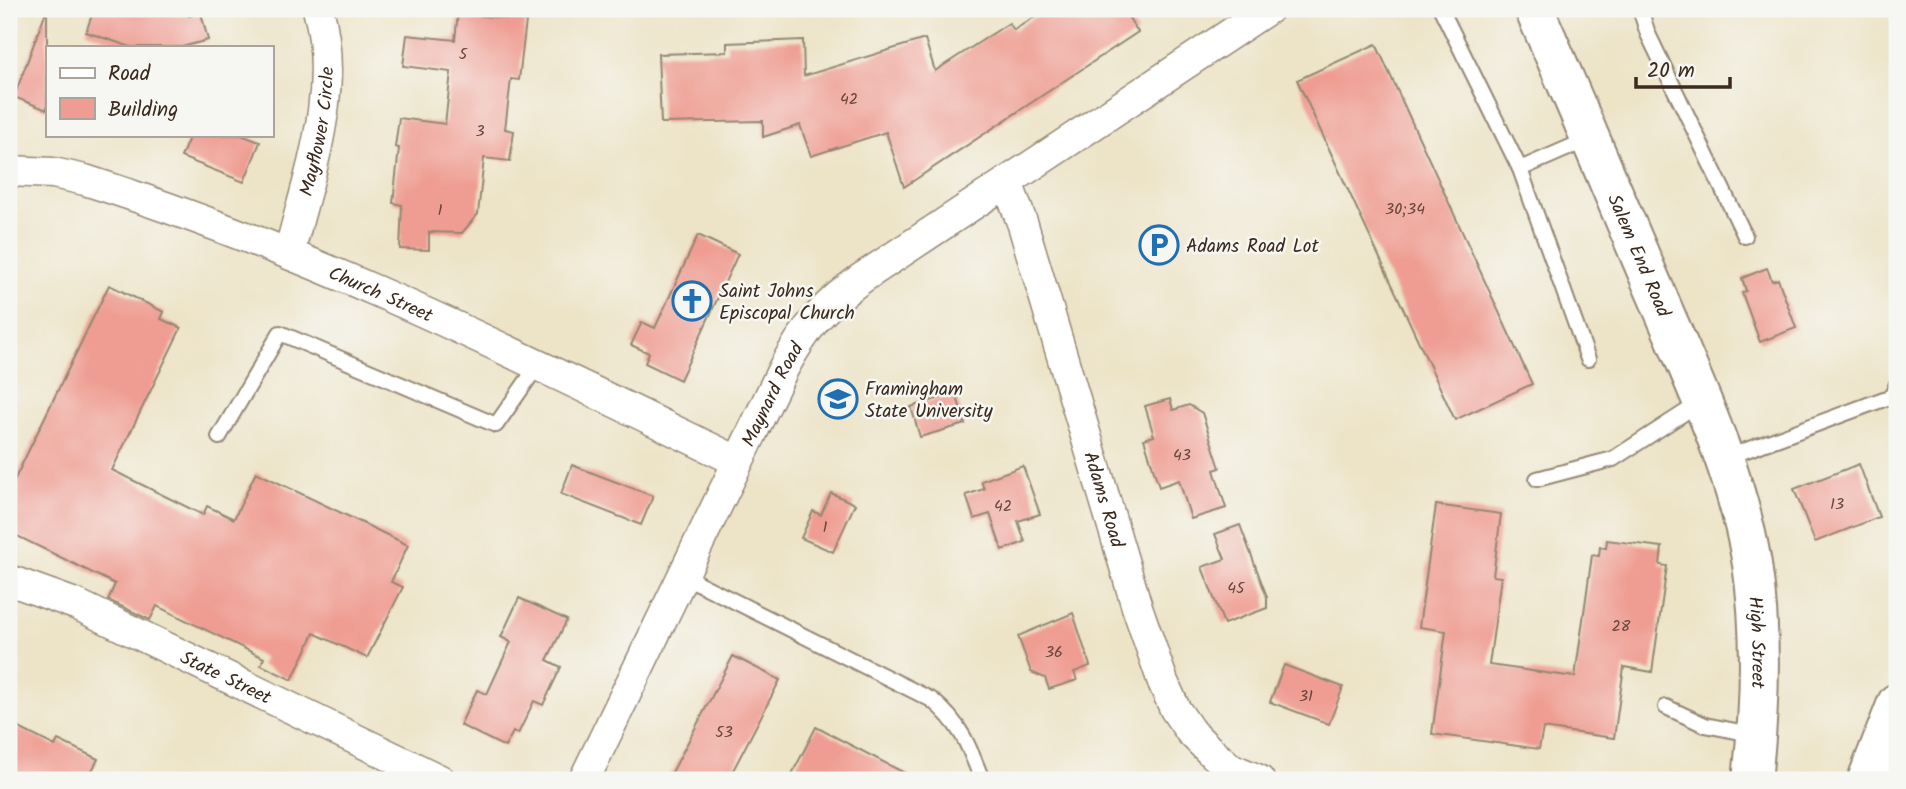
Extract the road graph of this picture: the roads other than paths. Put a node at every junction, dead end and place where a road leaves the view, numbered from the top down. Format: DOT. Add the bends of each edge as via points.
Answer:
graph roads {
  1 [pos="318,9"];
  2 [pos="1441,9"];
  3 [pos="1534,9"];
  4 [pos="1640,9"];
  5 [pos="1252,13"];
  6 [pos="1590,139"];
  7 [pos="1520,169"];
  8 [pos="9,171"];
  9 [pos="1007,182"];
  10 [pos="1745,236"];
  11 [pos="289,254"];
  12 [pos="1588,359"];
  13 [pos="538,365"];
  14 [pos="1897,384"];
  15 [pos="1702,401"];
  16 [pos="219,437"];
  17 [pos="1723,458"];
  18 [pos="737,461"];
  19 [pos="1537,479"];
  20 [pos="1737,505"];
  21 [pos="682,575"];
  22 [pos="9,580"];
  23 [pos="1897,703"];
  24 [pos="1666,707"];
  25 [pos="1757,735"];
  26 [pos="395,770"];
  27 [pos="440,780"];
  28 [pos="584,780"];
  29 [pos="982,780"];
  30 [pos="1259,780"];
  31 [pos="1752,780"];
  32 [pos="1867,780"];
  1 -- 11 [label="street, Mayflower Circle" via="327,56 322,122"];
  2 -- 7 [label="lane"];
  3 -- 6 [label="main road, Salem End Road"];
  4 -- 10 [label="lane"];
  5 -- 9 [label="street, Maynard Road"];
  6 -- 7 [label="lane"];
  6 -- 15 [label="main road, Salem End Road"];
  7 -- 12 [label="lane"];
  8 -- 11 [label="street, Church Street" via="85,180"];
  9 -- 18 [label="street, Maynard Road" via="862,278 813,319"];
  9 -- 30 [label="street, Adams Road" via="1163,682 1175,709 1209,751 1230,768"];
  11 -- 13 [label="street, Church Street"];
  13 -- 16 [label="lane" via="496,425 280,333"];
  13 -- 18 [label="street, Church Street"];
  14 -- 17 [label="lane" via="1892,396"];
  15 -- 17 [label="main road, Salem End Road"];
  15 -- 19 [label="lane" via="1613,459"];
  17 -- 20 [label="main road, Salem End Road"];
  18 -- 21 [label="street, Maynard Road"];
  20 -- 25 [label="main road, High Street" via="1752,563 1758,620"];
  21 -- 28 [label="street, Maynard Road"];
  21 -- 29 [label="lane" via="932,700 962,731"];
  22 -- 26 [label="street, State Street" via="78,605"];
  23 -- 32 [label="main road"];
  24 -- 25 [label="lane" via="1705,725"];
  25 -- 31 [label="main road, High Street"];
  26 -- 27 [label="street, State Street"];
}
